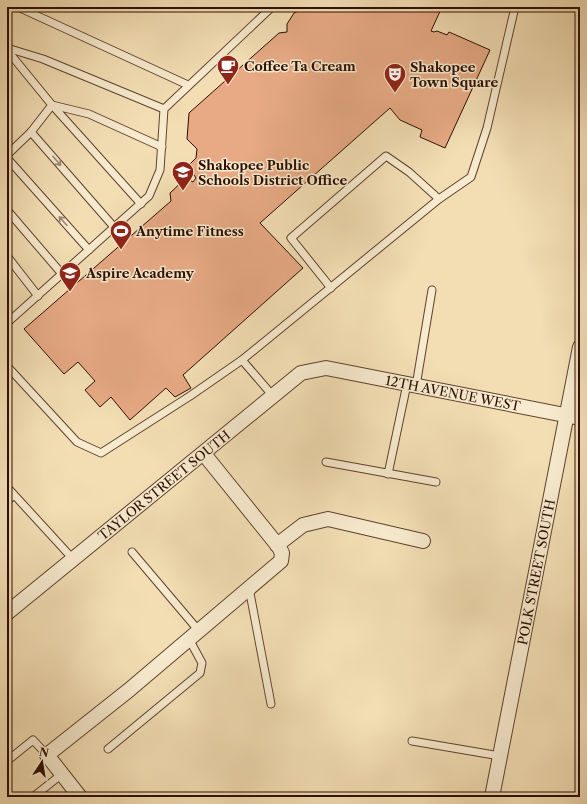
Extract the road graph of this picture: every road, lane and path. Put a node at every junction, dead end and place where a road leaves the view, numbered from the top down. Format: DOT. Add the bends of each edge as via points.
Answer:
graph roads {
  1 [pos="18,7"];
  2 [pos="272,7"];
  3 [pos="515,7"];
  4 [pos="7,49"];
  5 [pos="188,85"];
  6 [pos="52,105"];
  7 [pos="164,109"];
  8 [pos="31,132"];
  9 [pos="162,147"];
  10 [pos="7,156"];
  11 [pos="439,199"];
  12 [pos="141,204"];
  13 [pos="7,210"];
  14 [pos="114,227"];
  15 [pos="89,250"];
  16 [pos="7,256"];
  17 [pos="62,274"];
  18 [pos="331,288"];
  19 [pos="432,290"];
  20 [pos="38,296"];
  21 [pos="8,321"];
  22 [pos="580,347"];
  23 [pos="242,360"];
  24 [pos="7,366"];
  25 [pos="326,368"];
  26 [pos="412,385"];
  27 [pos="273,396"];
  28 [pos="566,415"];
  29 [pos="580,418"];
  30 [pos="204,454"];
  31 [pos="326,462"];
  32 [pos="388,474"];
  33 [pos="436,482"];
  34 [pos="7,487"];
  35 [pos="14,495"];
  36 [pos="7,501"];
  37 [pos="423,541"];
  38 [pos="277,545"];
  39 [pos="132,552"];
  40 [pos="73,559"];
  41 [pos="249,588"];
  42 [pos="7,613"];
  43 [pos="194,635"];
  44 [pos="271,704"];
  45 [pos="412,741"];
  46 [pos="108,749"];
  47 [pos="47,755"];
  48 [pos="500,756"];
  49 [pos="7,761"];
  50 [pos="62,774"];
  51 [pos="33,797"];
  52 [pos="80,797"];
  53 [pos="492,797"];
  1 -- 5 [label="lane"];
  2 -- 5 [label="lane"];
  3 -- 11 [label="lane" via="487,128 471,177"];
  4 -- 6 [label="lane"];
  4 -- 7 [label="lane" via="43,59"];
  5 -- 7 [label="lane"];
  6 -- 8 [label="lane"];
  6 -- 9 [label="lane" via="89,114"];
  6 -- 12 [label="lane"];
  7 -- 9 [label="lane"];
  8 -- 10 [label="lane"];
  8 -- 14 [label="lane, one-way"];
  9 -- 12 [label="lane" via="160,170 149,196"];
  15 -- 10 [label="lane, one-way"];
  11 -- 18 [label="lane"];
  11 -- 18 [label="lane" via="409,172 386,156 291,238"];
  12 -- 14 [label="lane"];
  13 -- 17 [label="lane"];
  14 -- 15 [label="lane"];
  15 -- 17 [label="lane"];
  16 -- 20 [label="lane"];
  17 -- 20 [label="lane"];
  18 -- 23 [label="lane"];
  19 -- 26 [label="lane"];
  20 -- 21 [label="lane"];
  22 -- 28 [label="street, POLK STREET SOUTH"];
  23 -- 24 [label="lane" via="101,453 77,442"];
  23 -- 27 [label="lane"];
  25 -- 26 [label="street, 12TH AVENUE WEST"];
  25 -- 27 [label="street, TAYLOR STREET SOUTH" via="301,373"];
  26 -- 28 [label="street, 12TH AVENUE WEST"];
  26 -- 32 [label="lane"];
  27 -- 30 [label="street, TAYLOR STREET SOUTH"];
  28 -- 29 [label="street, 12TH AVENUE WEST"];
  28 -- 48 [label="street, POLK STREET SOUTH"];
  30 -- 38 [label="street"];
  30 -- 40 [label="street, TAYLOR STREET SOUTH"];
  31 -- 32 [label="lane"];
  32 -- 33 [label="lane"];
  34 -- 35 [label="lane"];
  35 -- 36 [label="lane"];
  35 -- 40 [label="lane"];
  37 -- 38 [label="street" via="328,519 303,525"];
  38 -- 41 [label="street" via="282,553 282,560"];
  39 -- 43 [label="lane"];
  40 -- 42 [label="street, TAYLOR STREET SOUTH"];
  41 -- 43 [label="street"];
  41 -- 44 [label="lane"];
  43 -- 46 [label="lane" via="202,663 200,673"];
  43 -- 47 [label="street"];
  45 -- 48 [label="lane"];
  47 -- 49 [label="lane" via="33,740"];
  47 -- 50 [label="street"];
  48 -- 53 [label="street, POLK STREET SOUTH"];
  50 -- 51 [label="lane"];
  50 -- 52 [label="street"];
}
